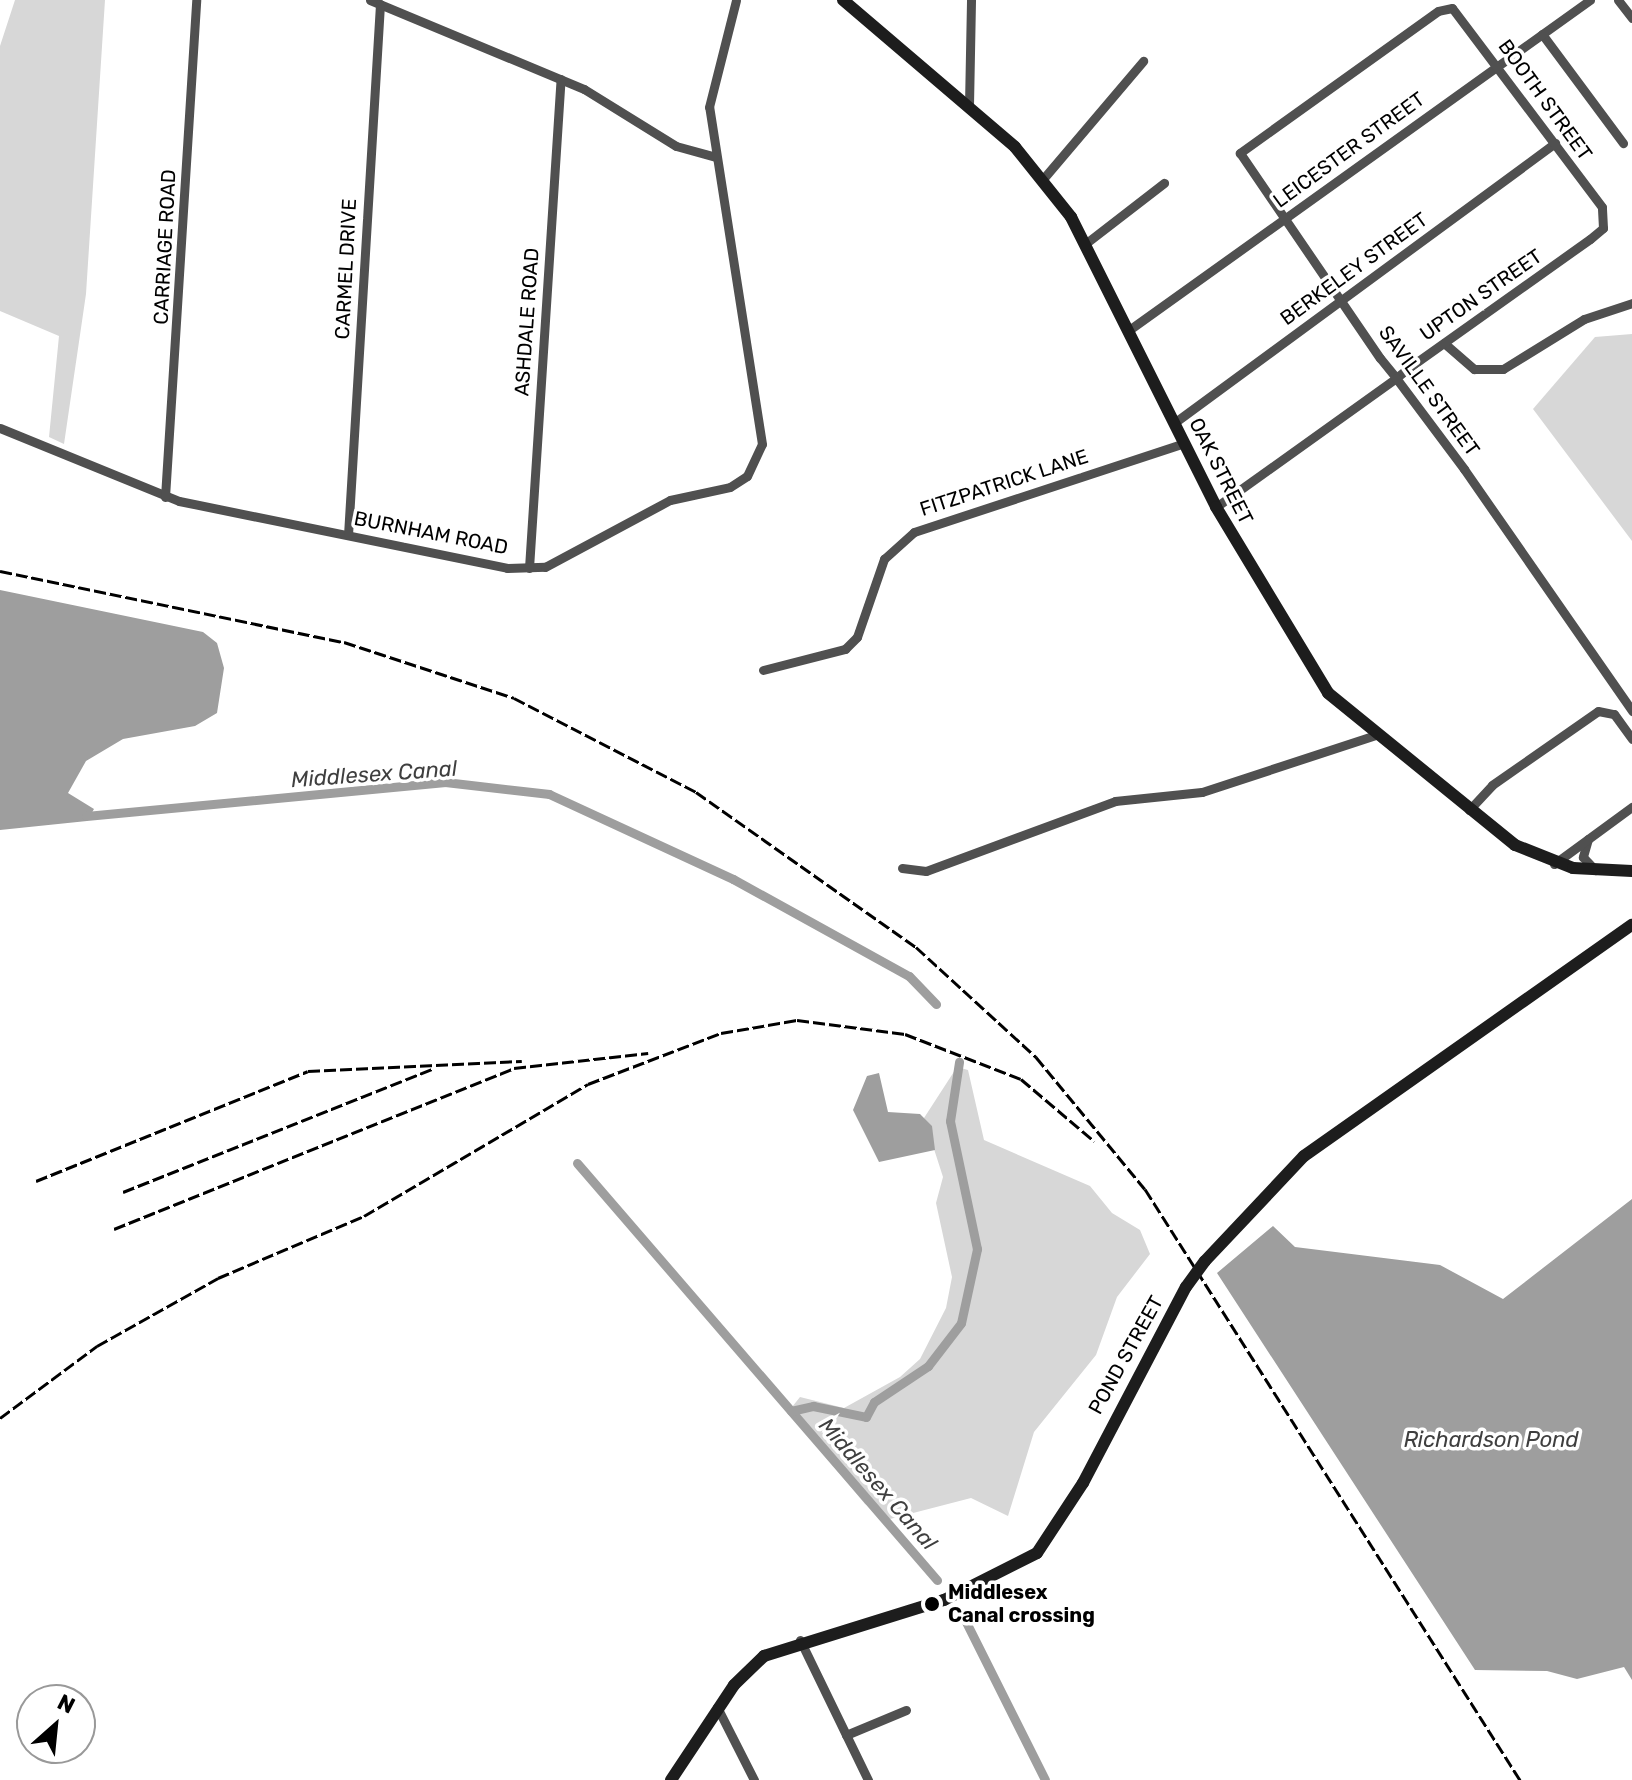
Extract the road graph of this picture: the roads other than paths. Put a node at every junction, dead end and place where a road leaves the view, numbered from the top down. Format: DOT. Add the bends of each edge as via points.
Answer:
graph roads {
  1 [pos="198,0"];
  2 [pos="736,0"];
  3 [pos="843,0"];
  4 [pos="971,0"];
  5 [pos="1590,0"];
  6 [pos="1618,0"];
  7 [pos="375,2"];
  8 [pos="1632,18"];
  9 [pos="1542,34"];
  10 [pos="1143,61"];
  11 [pos="1498,65"];
  12 [pos="561,79"];
  13 [pos="969,105"];
  14 [pos="1300,110"];
  15 [pos="1555,143"];
  16 [pos="1623,143"];
  17 [pos="716,157"];
  18 [pos="1043,179"];
  19 [pos="1164,183"];
  20 [pos="1285,218"];
  21 [pos="1607,220"];
  22 [pos="1085,244"];
  23 [pos="1341,300"];
  24 [pos="1632,303"];
  25 [pos="1129,330"];
  26 [pos="1444,343"];
  27 [pos="1396,378"];
  28 [pos="1174,423"];
  29 [pos="0,428"];
  30 [pos="1184,443"];
  31 [pos="165,497"];
  32 [pos="1216,507"];
  33 [pos="348,535"];
  34 [pos="529,568"];
  35 [pos="763,670"];
  36 [pos="1628,696"];
  37 [pos="1632,711"];
  38 [pos="1375,735"];
  39 [pos="1632,739"];
  40 [pos="1632,807"];
  41 [pos="1469,810"];
  42 [pos="1590,838"];
  43 [pos="1554,864"];
  44 [pos="902,868"];
  45 [pos="1632,871"];
  46 [pos="1598,872"];
  47 [pos="1632,925"];
  48 [pos="800,1640"];
  49 [pos="717,1707"];
  50 [pos="906,1710"];
  51 [pos="846,1735"];
  52 [pos="671,1780"];
  53 [pos="754,1780"];
  54 [pos="868,1780"];
  1 -- 31 [label="street, CARRIAGE ROAD"];
  2 -- 17 [label="street, BURNHAM ROAD" via="710,86"];
  3 -- 13 [label="street, OAK STREET"];
  4 -- 13 [label="street"];
  5 -- 9 [label="street, LEICESTER STREET"];
  6 -- 8 [label="street"];
  7 -- 12 [label="street"];
  7 -- 33 [label="street, CARMEL DRIVE"];
  9 -- 11 [label="street, LEICESTER STREET"];
  9 -- 16 [label="street"];
  10 -- 18 [label="street"];
  11 -- 14 [label="street, BOOTH STREET" via="1448,7"];
  11 -- 15 [label="street, BOOTH STREET"];
  11 -- 20 [label="street, LEICESTER STREET"];
  12 -- 17 [label="street" via="676,146"];
  12 -- 34 [label="street, ASHDALE ROAD"];
  13 -- 18 [label="street, OAK STREET"];
  14 -- 20 [label="street, SAVILLE STREET" via="1240,153"];
  15 -- 21 [label="street, BOOTH STREET"];
  15 -- 23 [label="street, BERKELEY STREET"];
  17 -- 34 [label="street, BURNHAM ROAD" via="758,411 757,462 730,487 670,500 565,560"];
  18 -- 22 [label="street, OAK STREET"];
  19 -- 22 [label="street"];
  20 -- 23 [label="street, SAVILLE STREET"];
  20 -- 25 [label="street, LEICESTER STREET"];
  21 -- 26 [label="street, UPTON STREET" via="1590,239"];
  22 -- 25 [label="street, OAK STREET"];
  23 -- 27 [label="street, SAVILLE STREET"];
  23 -- 28 [label="street, BERKELEY STREET"];
  24 -- 26 [label="street" via="1584,319 1503,369 1474,369"];
  25 -- 28 [label="street, OAK STREET"];
  26 -- 27 [label="street, UPTON STREET"];
  27 -- 32 [label="street, UPTON STREET"];
  27 -- 36 [label="street, SAVILLE STREET"];
  28 -- 30 [label="street, OAK STREET"];
  29 -- 31 [label="street, BURNHAM ROAD"];
  30 -- 32 [label="street, OAK STREET"];
  30 -- 35 [label="street, FITZPATRICK LANE" via="902,538 884,559 857,637 845,649"];
  31 -- 33 [label="street, BURNHAM ROAD"];
  32 -- 38 [label="street, OAK STREET" via="1308,671"];
  33 -- 34 [label="street, BURNHAM ROAD"];
  36 -- 37 [label="street, SAVILLE STREET"];
  38 -- 41 [label="street, OAK STREET"];
  38 -- 44 [label="street" via="1202,792 1115,801 926,871"];
  39 -- 41 [label="street" via="1612,713 1596,712"];
  40 -- 42 [label="street"];
  41 -- 43 [label="street, OAK STREET"];
  42 -- 43 [label="street"];
  42 -- 46 [label="street" via="1583,857"];
  43 -- 46 [label="street, OAK STREET"];
  45 -- 46 [label="street, OAK STREET"];
  47 -- 48 [label="street, POND STREET, bridge" via="1304,1156 1186,1287 1083,1483 1037,1553 944,1600"];
  48 -- 49 [label="street, POND STREET" via="764,1656"];
  48 -- 51 [label="street"];
  49 -- 52 [label="street, POND STREET"];
  49 -- 53 [label="street"];
  50 -- 51 [label="street"];
  51 -- 54 [label="street"];
}
